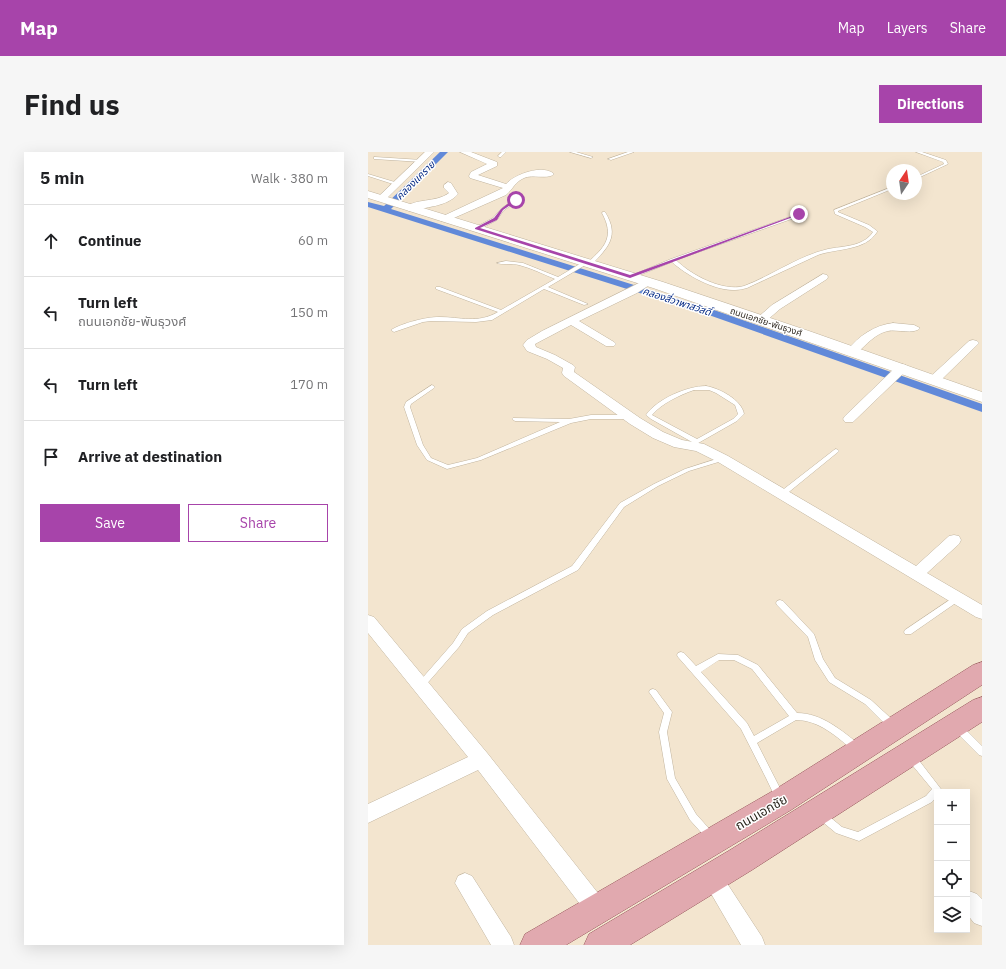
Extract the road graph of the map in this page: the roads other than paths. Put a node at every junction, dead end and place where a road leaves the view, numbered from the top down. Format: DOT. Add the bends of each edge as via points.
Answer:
graph roads {
  1 [pos="430,152"];
  2 [pos="464,152"];
  3 [pos="504,152"];
  4 [pos="572,152"];
  5 [pos="632,152"];
  6 [pos="918,152"];
  7 [pos="500,156"];
  8 [pos="591,157"];
  9 [pos="375,158"];
  10 [pos="610,159"];
  11 [pos="422,161"];
  12 [pos="550,174"];
  13 [pos="368,175"];
  14 [pos="922,175"];
  15 [pos="397,184"];
  16 [pos="448,184"];
  17 [pos="508,187"];
  18 [pos="886,190"];
  19 [pos="368,194"];
  20 [pos="384,200"];
  21 [pos="516,200"];
  22 [pos="406,206"];
  23 [pos="604,213"];
  24 [pos="799,214"];
  25 [pos="444,219"];
  26 [pos="476,229"];
  27 [pos="673,260"];
  28 [pos="499,262"];
  29 [pos="585,264"];
  30 [pos="630,277"];
  31 [pos="823,277"];
  32 [pos="559,279"];
  33 [pos="641,286"];
  34 [pos="544,287"];
  35 [pos="817,287"];
  36 [pos="438,288"];
  37 [pos="586,304"];
  38 [pos="501,312"];
  39 [pos="571,321"];
  40 [pos="764,321"];
  41 [pos="914,328"];
  42 [pos="394,330"];
  43 [pos="973,343"];
  44 [pos="610,344"];
  45 [pos="853,351"];
  46 [pos="899,371"];
  47 [pos="934,380"];
  48 [pos="432,388"];
  49 [pos="982,397"];
  50 [pos="630,417"];
  51 [pos="515,419"];
  52 [pos="849,419"];
  53 [pos="569,421"];
  54 [pos="694,444"];
  55 [pos="836,451"];
  56 [pos="723,459"];
  57 [pos="782,494"];
  58 [pos="954,540"];
  59 [pos="917,574"];
  60 [pos="957,598"];
  61 [pos="780,603"];
  62 [pos="982,613"];
  63 [pos="368,621"];
  64 [pos="908,632"];
  65 [pos="681,655"];
  66 [pos="695,671"];
  67 [pos="982,672"];
  68 [pos="421,685"];
  69 [pos="653,692"];
  70 [pos="982,708"];
  71 [pos="795,717"];
  72 [pos="955,725"];
  73 [pos="896,727"];
  74 [pos="752,742"];
  75 [pos="860,750"];
  76 [pos="982,752"];
  77 [pos="909,755"];
  78 [pos="481,760"];
  79 [pos="781,801"];
  80 [pos="816,812"];
  81 [pos="368,814"];
  82 [pos="713,840"];
  83 [pos="712,878"];
  84 [pos="465,883"];
  85 [pos="597,909"];
  86 [pos="503,945"];
  87 [pos="536,945"];
  88 [pos="600,945"];
  89 [pos="754,945"];
  1 -- 11 [label="street"];
  2 -- 17 [label="street" via="494,164 473,176"];
  3 -- 7 [label="lane"];
  4 -- 8 [label="lane"];
  5 -- 10 [label="lane"];
  6 -- 14 [label="lane" via="945,161 946,164"];
  9 -- 11 [label="lane"];
  11 -- 15 [label="street"];
  12 -- 17 [label="street" via="520,176"];
  13 -- 15 [label="lane"];
  15 -- 20 [label="street"];
  16 -- 22 [label="street" via="448,188 454,194 449,199"];
  17 -- 25 [label="street" via="503,193"];
  18 -- 27 [label="lane" via="836,210 836,214 867,226 875,232 873,237 865,242 824,252 796,263 751,285 735,289 722,287 707,282 678,266"];
  19 -- 20 [label="street, ถนนเอกชัย-พันธุวงศ์"];
  20 -- 22 [label="street, ถนนเอกชัย-พันธุวงศ์"];
  21 -- 26 [label="lane" via="495,219"];
  22 -- 25 [label="street, ถนนเอกชัย-พันธุวงศ์"];
  23 -- 29 [label="lane" via="610,222 609,240 601,252"];
  24 -- 27 [label="lane"];
  25 -- 26 [label="street, ถนนเอกชัย-พันธุวงศ์"];
  26 -- 29 [label="street, ถนนเอกชัย-พันธุวงศ์"];
  27 -- 30 [label="lane"];
  28 -- 32 [label="lane" via="507,260"];
  29 -- 30 [label="street, ถนนเอกชัย-พันธุวงศ์"];
  29 -- 32 [label="lane"];
  30 -- 33 [label="street, ถนนเอกชัย-พันธุวงศ์"];
  31 -- 40 [label="street" via="776,307"];
  32 -- 34 [label="lane"];
  33 -- 39 [label="street"];
  33 -- 40 [label="street, ถนนเอกชัย-พันธุวงศ์"];
  34 -- 37 [label="lane"];
  34 -- 38 [label="lane"];
  35 -- 40 [label="street"];
  36 -- 38 [label="lane"];
  38 -- 42 [label="lane" via="481,322 429,319"];
  39 -- 44 [label="street"];
  39 -- 50 [label="street" via="531,342 531,349 568,367 568,374"];
  40 -- 45 [label="street, ถนนเอกชัย-พันธุวงศ์"];
  41 -- 45 [label="street" via="880,328"];
  43 -- 47 [label="street"];
  45 -- 46 [label="street, ถนนเอกชัย-พันธุวงศ์"];
  46 -- 47 [label="street, ถนนเอกชัย-พันธุวงศ์"];
  46 -- 52 [label="street"];
  47 -- 49 [label="street, ถนนเอกชัย-พันธุวงศ์"];
  48 -- 53 [label="lane" via="408,403 407,407 420,445 429,459 447,467 508,448"];
  50 -- 53 [label="lane" via="591,417"];
  50 -- 54 [label="street" via="678,444"];
  51 -- 53 [label="lane"];
  54 -- 54 [label="lane" via="735,420 741,409 737,403 708,388 693,389 649,413"];
  54 -- 56 [label="street"];
  55 -- 57 [label="lane"];
  56 -- 57 [label="street"];
  56 -- 68 [label="lane" via="687,470 622,505 575,568 490,613 465,631"];
  57 -- 59 [label="street"];
  58 -- 59 [label="street"];
  59 -- 60 [label="street"];
  60 -- 62 [label="street"];
  60 -- 64 [label="lane"];
  61 -- 73 [label="lane" via="810,636 819,660 832,680 868,702"];
  63 -- 68 [label="street"];
  65 -- 66 [label="lane"];
  66 -- 71 [label="lane" via="718,657 735,657 755,667"];
  66 -- 74 [label="lane" via="744,726"];
  67 -- 73 [label="main road, ถนนเอกชัย"];
  68 -- 78 [label="street"];
  69 -- 82 [label="lane" via="668,712 662,732 671,779 693,817"];
  70 -- 72 [label="main road"];
  71 -- 74 [label="lane"];
  71 -- 75 [label="lane" via="810,718 832,729"];
  72 -- 76 [label="lane"];
  72 -- 77 [label="main road"];
  73 -- 75 [label="main road, ถนนเอกชัย"];
  74 -- 79 [label="lane"];
  75 -- 79 [label="main road, ถนนเอกชัย"];
  77 -- 80 [label="main road"];
  77 -- 80 [label="lane" via="937,789 929,799 859,837 839,830"];
  78 -- 81 [label="street"];
  78 -- 85 [label="street"];
  79 -- 82 [label="main road, ถนนเอกชัย"];
  80 -- 83 [label="main road"];
  82 -- 85 [label="main road, ถนนเอกชัย"];
  83 -- 88 [label="main road"];
  83 -- 89 [label="street"];
  84 -- 86 [label="street"];
  85 -- 87 [label="main road, ถนนเอกชัย"];
}
